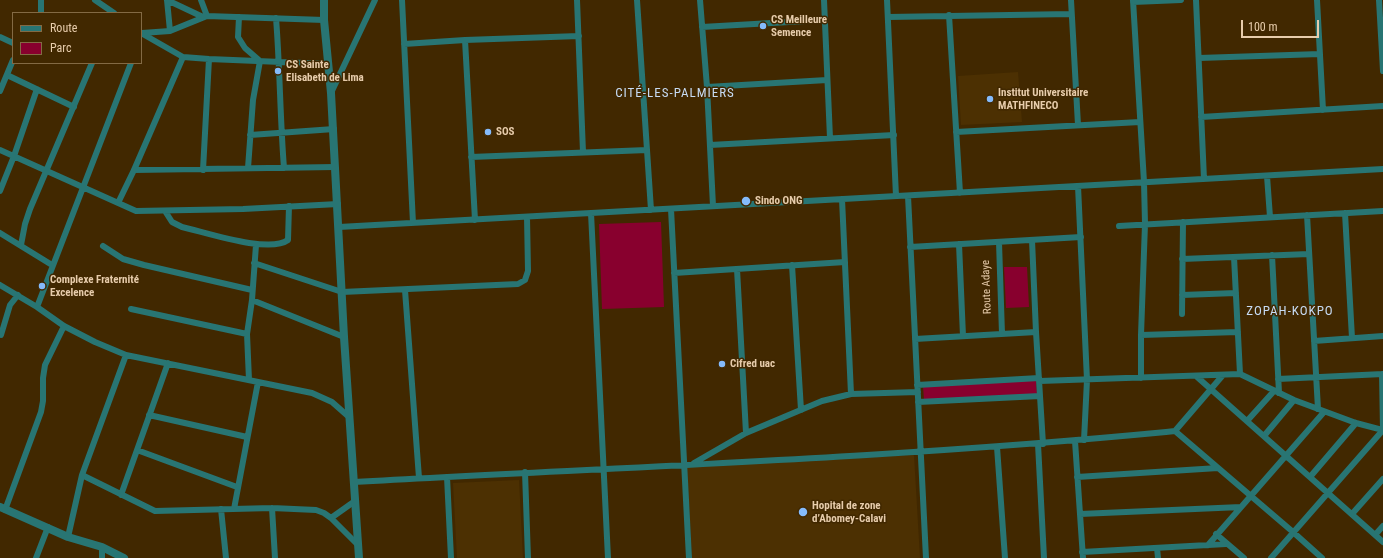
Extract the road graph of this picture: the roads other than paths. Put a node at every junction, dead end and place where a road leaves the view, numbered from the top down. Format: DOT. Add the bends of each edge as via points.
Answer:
graph roads {
  1 [pos="41,0"];
  2 [pos="95,0"];
  3 [pos="167,0"];
  4 [pos="201,0"];
  5 [pos="324,0"];
  6 [pos="375,0"];
  7 [pos="402,0"];
  8 [pos="577,0"];
  9 [pos="637,0"];
  10 [pos="700,0"];
  11 [pos="824,0"];
  12 [pos="887,0"];
  13 [pos="1071,0"];
  14 [pos="1181,0"];
  15 [pos="1196,0"];
  16 [pos="1317,0"];
  17 [pos="1379,0"];
  18 [pos="1133,1"];
  19 [pos="41,12"];
  20 [pos="112,12"];
  21 [pos="1071,14"];
  22 [pos="948,15"];
  23 [pos="205,16"];
  24 [pos="239,17"];
  25 [pos="888,17"];
  26 [pos="276,18"];
  27 [pos="324,20"];
  28 [pos="824,20"];
  29 [pos="702,27"];
  30 [pos="170,30"];
  31 [pos="142,34"];
  32 [pos="142,35"];
  33 [pos="579,36"];
  34 [pos="0,37"];
  35 [pos="465,40"];
  36 [pos="12,43"];
  37 [pos="404,44"];
  38 [pos="1320,54"];
  39 [pos="182,57"];
  40 [pos="1199,58"];
  41 [pos="209,59"];
  42 [pos="260,61"];
  43 [pos="12,62"];
  44 [pos="280,62"];
  45 [pos="92,64"];
  46 [pos="131,64"];
  47 [pos="329,64"];
  48 [pos="1383,71"];
  49 [pos="7,75"];
  50 [pos="827,80"];
  51 [pos="707,87"];
  52 [pos="37,89"];
  53 [pos="0,91"];
  54 [pos="331,93"];
  55 [pos="1383,106"];
  56 [pos="74,107"];
  57 [pos="1323,110"];
  58 [pos="1201,117"];
  59 [pos="1140,122"];
  60 [pos="1078,125"];
  61 [pos="334,129"];
  62 [pos="281,132"];
  63 [pos="956,132"];
  64 [pos="250,135"];
  65 [pos="894,135"];
  66 [pos="830,138"];
  67 [pos="710,145"];
  68 [pos="0,150"];
  69 [pos="647,150"];
  70 [pos="584,152"];
  71 [pos="14,156"];
  72 [pos="471,157"];
  73 [pos="335,167"];
  74 [pos="248,168"];
  75 [pos="284,168"];
  76 [pos="1383,169"];
  77 [pos="47,170"];
  78 [pos="134,170"];
  79 [pos="203,170"];
  80 [pos="1267,176"];
  81 [pos="1204,179"];
  82 [pos="1144,182"];
  83 [pos="1078,186"];
  84 [pos="83,187"];
  85 [pos="0,190"];
  86 [pos="960,193"];
  87 [pos="896,196"];
  88 [pos="908,196"];
  89 [pos="842,199"];
  90 [pos="118,203"];
  91 [pos="338,204"];
  92 [pos="289,206"];
  93 [pos="713,206"];
  94 [pos="671,209"];
  95 [pos="651,210"];
  96 [pos="165,211"];
  97 [pos="1383,211"];
  98 [pos="591,213"];
  99 [pos="1345,213"];
  100 [pos="1307,215"];
  101 [pos="527,217"];
  102 [pos="1270,217"];
  103 [pos="475,220"];
  104 [pos="1183,222"];
  105 [pos="413,223"];
  106 [pos="1145,224"];
  107 [pos="1119,226"];
  108 [pos="339,227"];
  109 [pos="0,233"];
  110 [pos="1081,237"];
  111 [pos="1032,240"];
  112 [pos="997,242"];
  113 [pos="959,244"];
  114 [pos="21,245"];
  115 [pos="256,245"];
  116 [pos="103,246"];
  117 [pos="910,247"];
  118 [pos="1309,254"];
  119 [pos="1272,255"];
  120 [pos="1234,257"];
  121 [pos="1182,259"];
  122 [pos="845,262"];
  123 [pos="254,263"];
  124 [pos="52,264"];
  125 [pos="792,265"];
  126 [pos="737,269"];
  127 [pos="674,273"];
  128 [pos="0,285"];
  129 [pos="252,290"];
  130 [pos="405,290"];
  131 [pos="342,292"];
  132 [pos="1236,293"];
  133 [pos="1182,295"];
  134 [pos="18,296"];
  135 [pos="252,300"];
  136 [pos="37,307"];
  137 [pos="131,309"];
  138 [pos="1182,314"];
  139 [pos="64,326"];
  140 [pos="1036,332"];
  141 [pos="1238,332"];
  142 [pos="1000,333"];
  143 [pos="247,334"];
  144 [pos="1141,334"];
  145 [pos="1,335"];
  146 [pos="963,336"];
  147 [pos="1383,336"];
  148 [pos="344,338"];
  149 [pos="1352,338"];
  150 [pos="915,339"];
  151 [pos="1314,341"];
  152 [pos="126,355"];
  153 [pos="168,363"];
  154 [pos="1240,374"];
  155 [pos="1382,374"];
  156 [pos="1223,375"];
  157 [pos="1196,376"];
  158 [pos="1316,377"];
  159 [pos="1141,378"];
  160 [pos="1278,379"];
  161 [pos="249,380"];
  162 [pos="1040,380"];
  163 [pos="1088,380"];
  164 [pos="258,382"];
  165 [pos="917,385"];
  166 [pos="1211,389"];
  167 [pos="918,392"];
  168 [pos="1276,392"];
  169 [pos="851,394"];
  170 [pos="1040,396"];
  171 [pos="1294,400"];
  172 [pos="918,402"];
  173 [pos="801,410"];
  174 [pos="1321,411"];
  175 [pos="149,415"];
  176 [pos="349,417"];
  177 [pos="1247,421"];
  178 [pos="1356,423"];
  179 [pos="1383,430"];
  180 [pos="1175,431"];
  181 [pos="746,433"];
  182 [pos="1264,436"];
  183 [pos="247,437"];
  184 [pos="1084,440"];
  185 [pos="1075,441"];
  186 [pos="1041,444"];
  187 [pos="997,446"];
  188 [pos="137,450"];
  189 [pos="921,451"];
  190 [pos="1286,455"];
  191 [pos="684,464"];
  192 [pos="693,464"];
  193 [pos="1218,468"];
  194 [pos="603,469"];
  195 [pos="525,472"];
  196 [pos="82,475"];
  197 [pos="447,477"];
  198 [pos="1077,477"];
  199 [pos="1310,477"];
  200 [pos="419,478"];
  201 [pos="1383,479"];
  202 [pos="354,482"];
  203 [pos="237,488"];
  204 [pos="1328,493"];
  205 [pos="122,495"];
  206 [pos="1250,496"];
  207 [pos="355,501"];
  208 [pos="1241,506"];
  209 [pos="3,508"];
  210 [pos="272,508"];
  211 [pos="221,509"];
  212 [pos="234,509"];
  213 [pos="1080,514"];
  214 [pos="1352,514"];
  215 [pos="330,518"];
  216 [pos="1383,526"];
  217 [pos="48,528"];
  218 [pos="1293,532"];
  219 [pos="1216,534"];
  220 [pos="1376,535"];
  221 [pos="68,536"];
  222 [pos="1383,542"];
  223 [pos="1226,544"];
  224 [pos="358,545"];
  225 [pos="1208,545"];
  226 [pos="102,547"];
  227 [pos="1157,548"];
  228 [pos="1082,555"];
  229 [pos="36,558"];
  230 [pos="102,558"];
  231 [pos="124,558"];
  232 [pos="226,558"];
  233 [pos="275,558"];
  234 [pos="359,558"];
  235 [pos="451,558"];
  236 [pos="528,558"];
  237 [pos="608,558"];
  238 [pos="689,558"];
  239 [pos="926,558"];
  240 [pos="1004,558"];
  241 [pos="1044,558"];
  242 [pos="1158,558"];
  243 [pos="1244,558"];
  244 [pos="1271,558"];
  245 [pos="1322,558"];
  1 -- 19 [label="street"];
  2 -- 20 [label="street"];
  3 -- 23 [label="street"];
  3 -- 30 [label="street"];
  4 -- 23 [label="street"];
  5 -- 27 [label="street"];
  6 -- 54 [label="street"];
  7 -- 37 [label="street"];
  8 -- 33 [label="street"];
  9 -- 69 [label="street"];
  10 -- 29 [label="street"];
  11 -- 28 [label="street"];
  12 -- 25 [label="street"];
  13 -- 21 [label="street"];
  14 -- 18 [label="street"];
  15 -- 40 [label="street"];
  16 -- 38 [label="street"];
  17 -- 48 [label="street"];
  18 -- 59 [label="street"];
  21 -- 22 [label="street"];
  21 -- 60 [label="street"];
  22 -- 25 [label="street"];
  22 -- 63 [label="street"];
  23 -- 24 [label="street"];
  23 -- 30 [label="street"];
  24 -- 26 [label="street"];
  24 -- 42 [label="street" via="238,37 245,48"];
  25 -- 65 [label="street"];
  26 -- 27 [label="street"];
  26 -- 44 [label="street"];
  27 -- 47 [label="street"];
  28 -- 29 [label="street"];
  28 -- 50 [label="street"];
  29 -- 51 [label="street"];
  30 -- 31 [label="street"];
  32 -- 39 [label="street"];
  33 -- 35 [label="street"];
  33 -- 70 [label="street"];
  34 -- 36 [label="street"];
  35 -- 37 [label="street"];
  35 -- 72 [label="street"];
  37 -- 105 [label="street"];
  38 -- 40 [label="street"];
  38 -- 57 [label="street"];
  39 -- 41 [label="street"];
  39 -- 78 [label="street"];
  40 -- 58 [label="street"];
  41 -- 42 [label="street"];
  41 -- 79 [label="street"];
  42 -- 44 [label="street"];
  42 -- 64 [label="street"];
  43 -- 49 [label="street"];
  44 -- 47 [label="street"];
  44 -- 62 [label="street"];
  45 -- 56 [label="street"];
  46 -- 84 [label="street"];
  47 -- 54 [label="street"];
  49 -- 52 [label="street"];
  49 -- 53 [label="street"];
  50 -- 51 [label="street"];
  50 -- 66 [label="street"];
  51 -- 67 [label="street"];
  52 -- 56 [label="street"];
  52 -- 71 [label="street"];
  54 -- 61 [label="street"];
  55 -- 57 [label="street"];
  56 -- 77 [label="street"];
  57 -- 58 [label="street"];
  58 -- 81 [label="street"];
  59 -- 60 [label="street"];
  59 -- 82 [label="street"];
  60 -- 63 [label="street"];
  61 -- 62 [label="street"];
  61 -- 73 [label="street"];
  62 -- 64 [label="street"];
  62 -- 75 [label="street"];
  63 -- 86 [label="street"];
  64 -- 74 [label="street"];
  65 -- 66 [label="street"];
  65 -- 87 [label="street"];
  66 -- 67 [label="street"];
  67 -- 93 [label="street"];
  68 -- 71 [label="street"];
  69 -- 70 [label="street"];
  69 -- 95 [label="street"];
  70 -- 72 [label="street"];
  71 -- 77 [label="street"];
  71 -- 85 [label="street"];
  72 -- 103 [label="street"];
  73 -- 75 [label="street"];
  73 -- 91 [label="street"];
  74 -- 75 [label="street"];
  74 -- 79 [label="street"];
  76 -- 80 [label="street"];
  77 -- 84 [label="street"];
  77 -- 114 [label="street" via="30,209"];
  78 -- 79 [label="street"];
  78 -- 90 [label="street"];
  80 -- 81 [label="street"];
  80 -- 102 [label="street"];
  81 -- 82 [label="street"];
  82 -- 83 [label="street"];
  82 -- 106 [label="street"];
  83 -- 86 [label="street"];
  83 -- 110 [label="street"];
  84 -- 90 [label="street"];
  84 -- 124 [label="street"];
  86 -- 88 [label="street"];
  87 -- 88 [label="street"];
  87 -- 89 [label="street"];
  88 -- 117 [label="street"];
  89 -- 93 [label="street"];
  89 -- 122 [label="street"];
  90 -- 96 [label="street" via="136,211"];
  91 -- 92 [label="street"];
  91 -- 108 [label="street"];
  92 -- 96 [label="street"];
  92 -- 115 [label="street" via="288,240 283,244"];
  93 -- 94 [label="street"];
  94 -- 95 [label="street"];
  94 -- 127 [label="street"];
  95 -- 98 [label="street"];
  96 -- 115 [label="street" via="172,222 182,226"];
  97 -- 99 [label="street"];
  98 -- 101 [label="street"];
  98 -- 194 [label="street"];
  99 -- 100 [label="street"];
  99 -- 149 [label="street"];
  100 -- 102 [label="street"];
  100 -- 118 [label="street"];
  101 -- 103 [label="street"];
  101 -- 130 [label="street" via="528,271 525,280 518,284"];
  102 -- 104 [label="street"];
  103 -- 105 [label="street"];
  104 -- 106 [label="street"];
  104 -- 121 [label="street"];
  105 -- 108 [label="street"];
  106 -- 107 [label="street"];
  106 -- 144 [label="street"];
  108 -- 131 [label="street"];
  109 -- 114 [label="street"];
  110 -- 111 [label="street"];
  110 -- 163 [label="street"];
  111 -- 112 [label="street"];
  111 -- 140 [label="street"];
  112 -- 113 [label="street"];
  112 -- 142 [label="street"];
  113 -- 117 [label="street"];
  113 -- 146 [label="street"];
  114 -- 124 [label="street"];
  115 -- 123 [label="street"];
  116 -- 129 [label="street" via="123,259 144,266"];
  117 -- 150 [label="street"];
  118 -- 119 [label="street"];
  118 -- 151 [label="street"];
  119 -- 120 [label="street"];
  119 -- 160 [label="street"];
  120 -- 121 [label="street"];
  120 -- 132 [label="street"];
  121 -- 133 [label="street"];
  122 -- 125 [label="street"];
  122 -- 169 [label="street"];
  123 -- 129 [label="street"];
  123 -- 131 [label="street"];
  124 -- 136 [label="street"];
  125 -- 126 [label="street"];
  125 -- 173 [label="street"];
  126 -- 127 [label="street"];
  126 -- 181 [label="street"];
  127 -- 191 [label="street"];
  128 -- 134 [label="street"];
  129 -- 135 [label="street"];
  130 -- 131 [label="street"];
  130 -- 200 [label="street"];
  131 -- 148 [label="street"];
  132 -- 133 [label="street"];
  132 -- 141 [label="street"];
  133 -- 138 [label="street"];
  134 -- 136 [label="street"];
  134 -- 145 [label="street" via="10,305"];
  135 -- 143 [label="street"];
  135 -- 148 [label="street"];
  136 -- 139 [label="street"];
  137 -- 143 [label="street"];
  139 -- 152 [label="street"];
  139 -- 209 [label="street" via="45,365 41,412"];
  140 -- 142 [label="street"];
  140 -- 162 [label="street"];
  141 -- 144 [label="street"];
  141 -- 154 [label="street"];
  142 -- 146 [label="street"];
  143 -- 161 [label="street"];
  144 -- 159 [label="street"];
  146 -- 150 [label="street"];
  147 -- 149 [label="street"];
  148 -- 176 [label="street"];
  149 -- 151 [label="street"];
  150 -- 165 [label="street"];
  151 -- 158 [label="street"];
  152 -- 153 [label="street"];
  152 -- 196 [label="street"];
  153 -- 161 [label="street"];
  153 -- 175 [label="street"];
  154 -- 156 [label="street"];
  154 -- 168 [label="street"];
  155 -- 158 [label="street"];
  155 -- 179 [label="street"];
  156 -- 157 [label="street"];
  156 -- 166 [label="street"];
  157 -- 159 [label="street"];
  157 -- 166 [label="street"];
  158 -- 160 [label="street"];
  158 -- 174 [label="street"];
  159 -- 163 [label="street"];
  160 -- 168 [label="street"];
  161 -- 164 [label="street"];
  162 -- 163 [label="street"];
  162 -- 165 [label="street"];
  162 -- 170 [label="street"];
  163 -- 184 [label="street"];
  164 -- 176 [label="street" via="312,393 332,402"];
  164 -- 183 [label="street"];
  165 -- 167 [label="street"];
  166 -- 177 [label="street"];
  166 -- 180 [label="street"];
  167 -- 169 [label="street"];
  167 -- 172 [label="street"];
  168 -- 171 [label="street"];
  168 -- 177 [label="street"];
  169 -- 173 [label="street" via="822,401"];
  170 -- 172 [label="street"];
  170 -- 186 [label="street"];
  171 -- 174 [label="street"];
  171 -- 182 [label="street"];
  172 -- 189 [label="street"];
  173 -- 181 [label="street"];
  174 -- 178 [label="street"];
  174 -- 190 [label="street"];
  175 -- 183 [label="street"];
  175 -- 188 [label="street"];
  176 -- 202 [label="street"];
  177 -- 182 [label="street"];
  178 -- 179 [label="street"];
  178 -- 199 [label="street"];
  179 -- 204 [label="street"];
  180 -- 184 [label="street"];
  180 -- 193 [label="street"];
  181 -- 192 [label="street"];
  182 -- 190 [label="street"];
  183 -- 203 [label="street"];
  184 -- 185 [label="street"];
  185 -- 186 [label="street"];
  185 -- 198 [label="street"];
  186 -- 187 [label="street"];
  186 -- 241 [label="street"];
  187 -- 189 [label="street"];
  187 -- 240 [label="street"];
  188 -- 203 [label="street"];
  188 -- 205 [label="street"];
  189 -- 192 [label="street"];
  189 -- 239 [label="street"];
  190 -- 199 [label="street"];
  190 -- 206 [label="street"];
  191 -- 192 [label="street"];
  191 -- 194 [label="street"];
  191 -- 238 [label="street"];
  193 -- 198 [label="street"];
  193 -- 206 [label="street"];
  194 -- 195 [label="street"];
  194 -- 237 [label="street"];
  195 -- 197 [label="street"];
  195 -- 236 [label="street"];
  196 -- 205 [label="street"];
  196 -- 221 [label="street"];
  197 -- 200 [label="street"];
  197 -- 235 [label="street"];
  198 -- 213 [label="street"];
  199 -- 204 [label="street"];
  200 -- 202 [label="street"];
  201 -- 214 [label="street"];
  202 -- 207 [label="street"];
  203 -- 212 [label="street"];
  204 -- 214 [label="street"];
  204 -- 218 [label="street"];
  205 -- 211 [label="street" via="155,511"];
  206 -- 208 [label="street"];
  206 -- 218 [label="street"];
  207 -- 215 [label="street"];
  207 -- 224 [label="street"];
  208 -- 213 [label="street"];
  208 -- 219 [label="street"];
  209 -- 217 [label="street"];
  210 -- 212 [label="street"];
  210 -- 215 [label="street" via="316,510"];
  210 -- 233 [label="street"];
  211 -- 212 [label="street"];
  211 -- 232 [label="street"];
  213 -- 228 [label="street"];
  214 -- 220 [label="street"];
  215 -- 224 [label="street"];
  216 -- 220 [label="street"];
  217 -- 221 [label="street"];
  217 -- 229 [label="street"];
  218 -- 244 [label="street"];
  218 -- 245 [label="street"];
  219 -- 223 [label="street"];
  219 -- 225 [label="street"];
  220 -- 222 [label="street"];
  221 -- 226 [label="street"];
  223 -- 225 [label="street"];
  223 -- 243 [label="street"];
  224 -- 234 [label="street"];
  225 -- 227 [label="street"];
  226 -- 230 [label="street"];
  226 -- 231 [label="street"];
  227 -- 228 [label="street"];
  227 -- 242 [label="street"];
}
